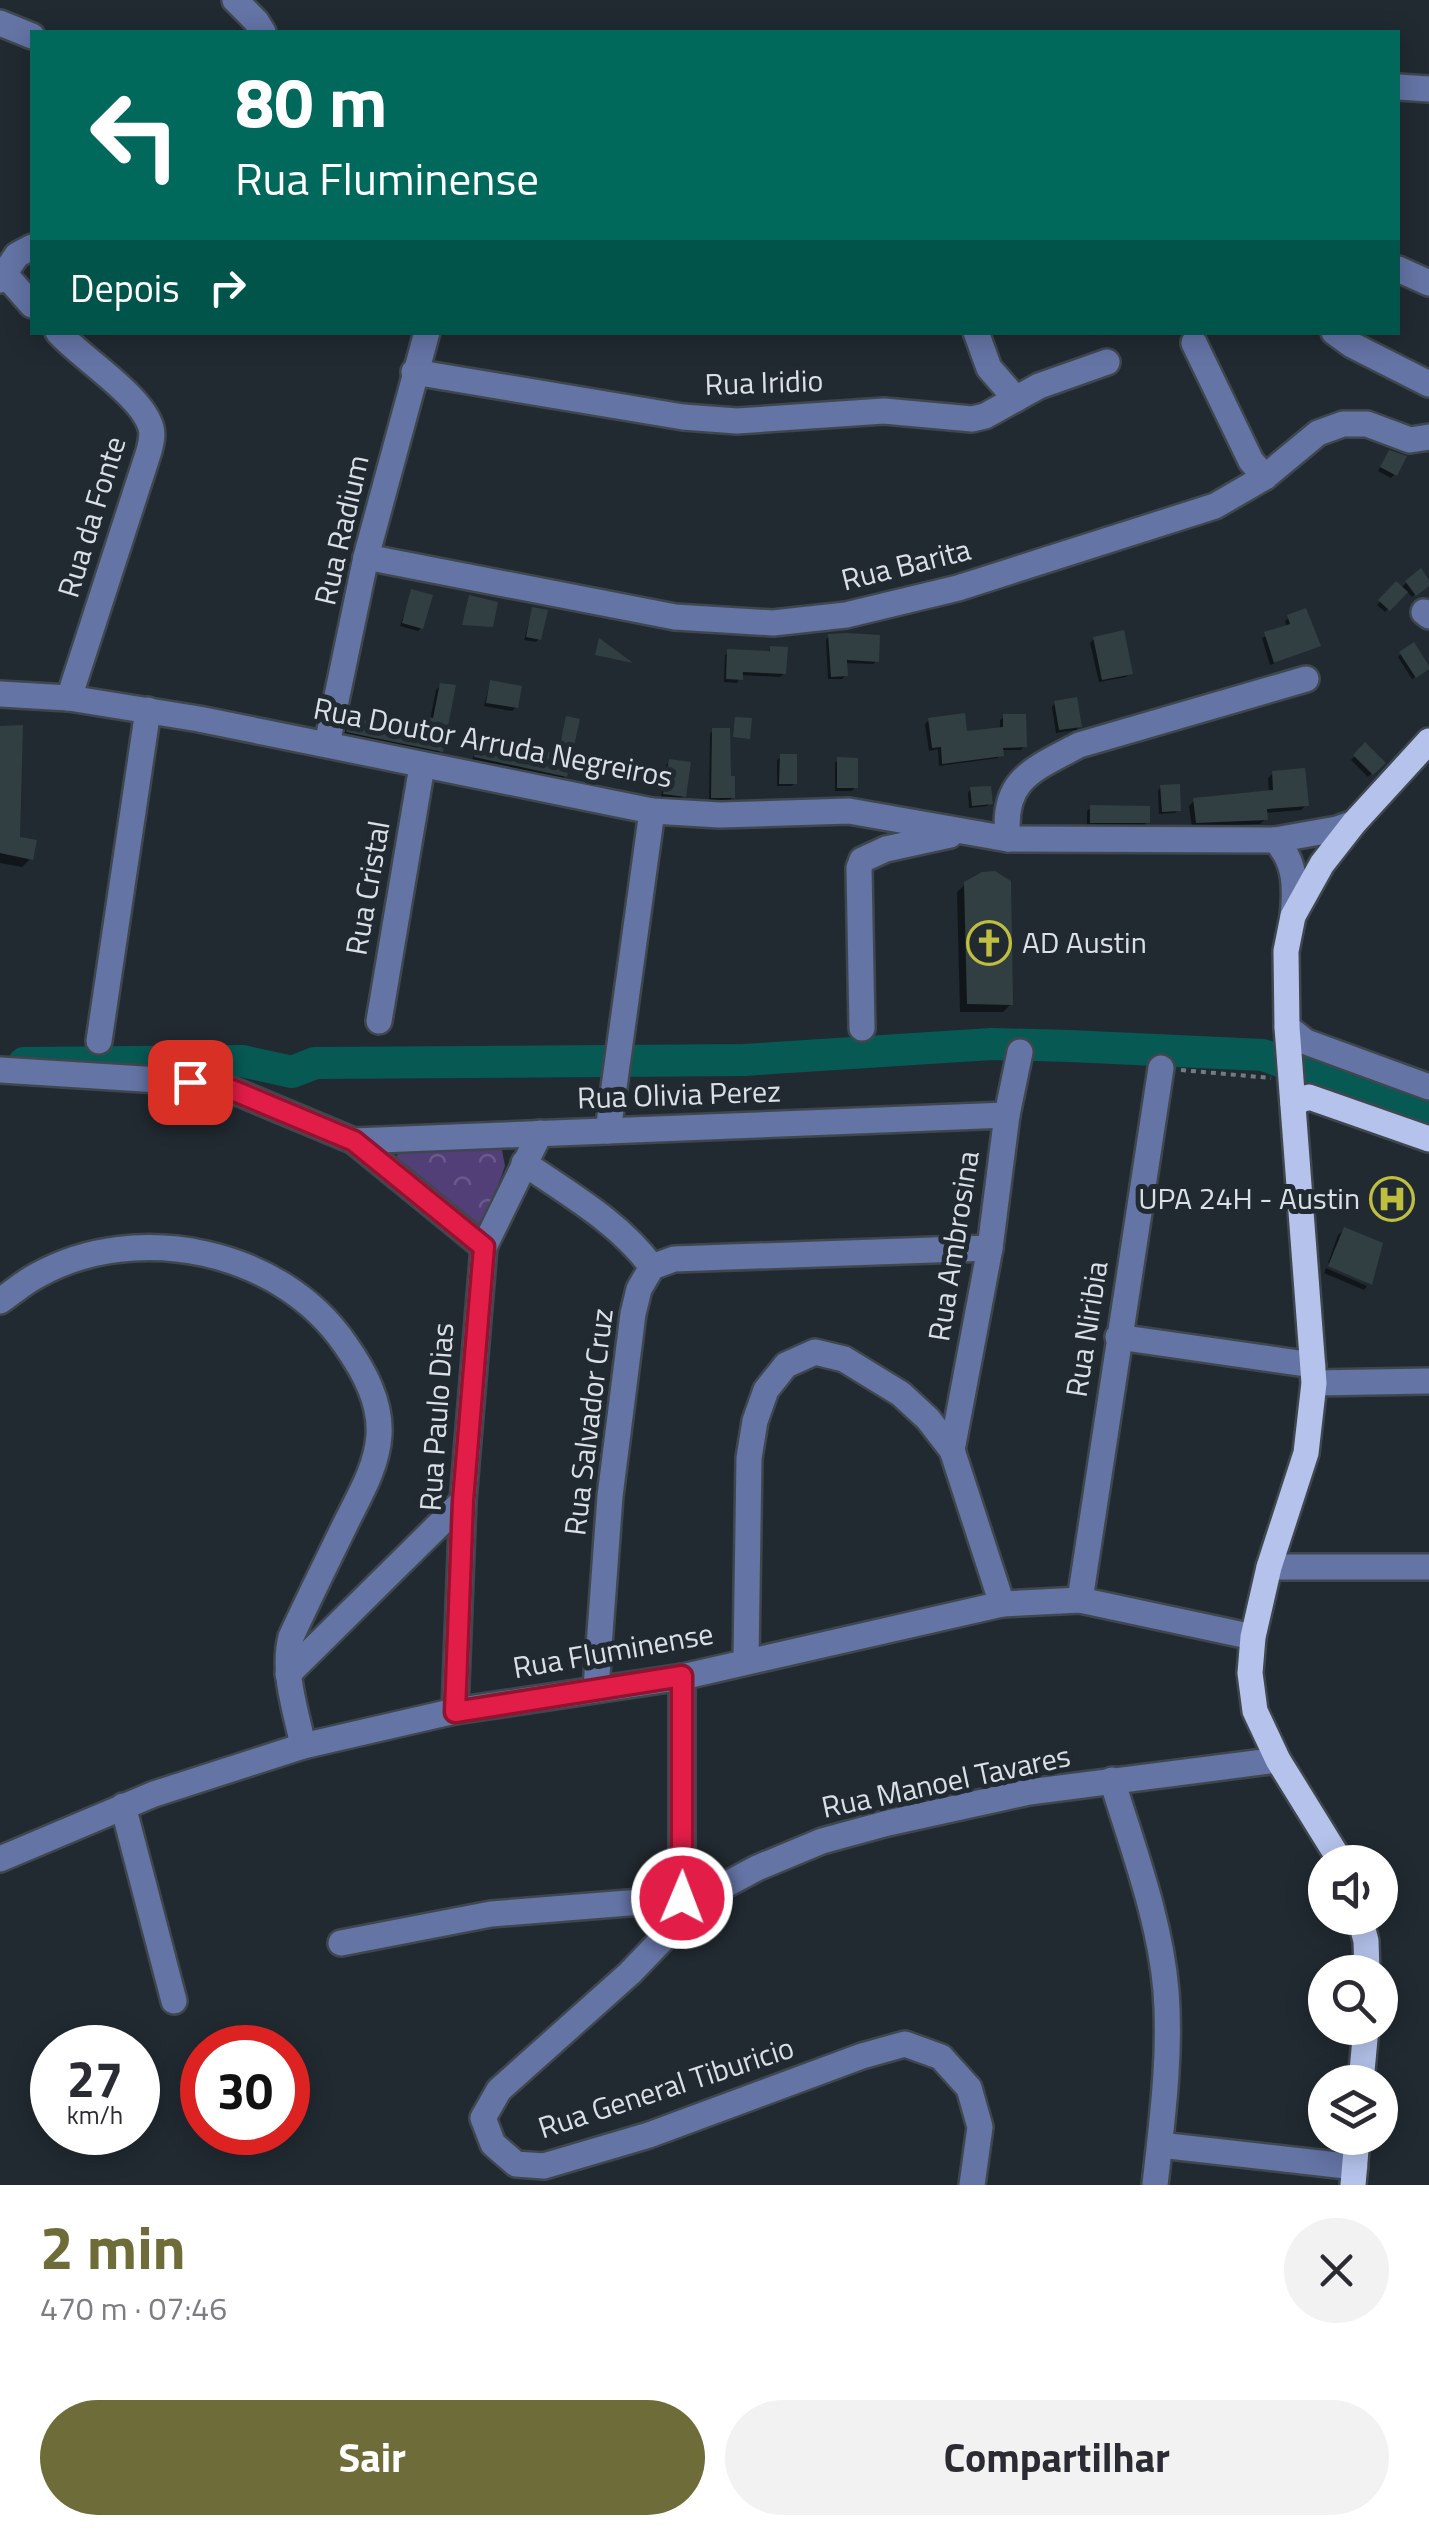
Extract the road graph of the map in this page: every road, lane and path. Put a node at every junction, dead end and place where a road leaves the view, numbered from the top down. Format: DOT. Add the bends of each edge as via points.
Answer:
graph roads {
  1 [pos="234,0"];
  2 [pos="0,22"];
  3 [pos="262,30"];
  4 [pos="30,35"];
  5 [pos="1400,87"];
  6 [pos="1429,89"];
  7 [pos="30,249"];
  8 [pos="1400,270"];
  9 [pos="1,276"];
  10 [pos="1429,283"];
  11 [pos="30,303"];
  12 [pos="61,335"];
  13 [pos="426,335"];
  14 [pos="977,335"];
  15 [pos="1338,335"];
  16 [pos="1194,342"];
  17 [pos="1106,362"];
  18 [pos="414,372"];
  19 [pos="1429,384"];
  20 [pos="1016,399"];
  21 [pos="1429,437"];
  22 [pos="1265,478"];
  23 [pos="366,558"];
  24 [pos="1306,680"];
  25 [pos="0,690"];
  26 [pos="69,698"];
  27 [pos="148,710"];
  28 [pos="327,744"];
  29 [pos="1425,752"];
  30 [pos="422,766"];
  31 [pos="652,812"];
  32 [pos="1354,823"];
  33 [pos="960,832"];
  34 [pos="1008,839"];
  35 [pos="1274,840"];
  36 [pos="1293,916"];
  37 [pos="378,1021"];
  38 [pos="862,1028"];
  39 [pos="99,1040"];
  40 [pos="1020,1052"];
  41 [pos="1161,1068"];
  42 [pos="1290,1068"];
  43 [pos="0,1070"];
  44 [pos="1429,1087"];
  45 [pos="1007,1116"];
  46 [pos="608,1130"];
  47 [pos="540,1133"];
  48 [pos="1429,1138"];
  49 [pos="354,1141"];
  50 [pos="524,1164"];
  51 [pos="484,1247"];
  52 [pos="990,1248"];
  53 [pos="652,1266"];
  54 [pos="0,1301"];
  55 [pos="1118,1336"];
  56 [pos="1314,1374"];
  57 [pos="1429,1381"];
  58 [pos="952,1450"];
  59 [pos="463,1501"];
  60 [pos="1269,1567"];
  61 [pos="1429,1568"];
  62 [pos="1080,1600"];
  63 [pos="1002,1604"];
  64 [pos="1253,1638"];
  65 [pos="746,1660"];
  66 [pos="288,1674"];
  67 [pos="682,1676"];
  68 [pos="596,1688"];
  69 [pos="455,1712"];
  70 [pos="303,1746"];
  71 [pos="1278,1760"];
  72 [pos="1112,1780"];
  73 [pos="123,1806"];
  74 [pos="1330,1845"];
  75 [pos="0,1859"];
  76 [pos="692,1897"];
  77 [pos="342,1943"];
  78 [pos="174,2001"];
  79 [pos="1160,2145"];
  80 [pos="1354,2176"];
  81 [pos="972,2185"];
  82 [pos="1155,2185"];
  1 -- 3 [label="street"];
  2 -- 4 [label="street"];
  5 -- 6 [label="street"];
  7 -- 9 [label="street"];
  8 -- 10 [label="street"];
  9 -- 11 [label="street"];
  12 -- 26 [label="street, Rua da Fonte" via="132,398 152,432"];
  13 -- 18 [label="street, Rua Radium"];
  14 -- 20 [label="street" via="989,368"];
  15 -- 19 [label="street"];
  16 -- 22 [label="street"];
  17 -- 20 [label="street, Rua Iridio"];
  18 -- 20 [label="street, Rua Iridio" via="683,418 884,410 972,419"];
  18 -- 23 [label="street, Rua Radium"];
  21 -- 22 [label="street, Rua Barita" via="1410,440 1367,424 1342,424 1318,434"];
  22 -- 23 [label="street, Rua Barita" via="1214,506 958,588 846,616 773,623 675,616"];
  23 -- 28 [label="street, Rua Radium"];
  24 -- 34 [label="street" via="1079,745 1047,762 1012,794 1005,810"];
  25 -- 26 [label="street, Rua Doutor Arruda Negreiros"];
  26 -- 27 [label="street, Rua Doutor Arruda Negreiros"];
  27 -- 28 [label="street, Rua Doutor Arruda Negreiros"];
  27 -- 39 [label="street"];
  28 -- 30 [label="street, Rua Doutor Arruda Negreiros"];
  29 -- 32 [label="main road"];
  30 -- 31 [label="street, Rua Doutor Arruda Negreiros"];
  30 -- 37 [label="street, Rua Cristal"];
  31 -- 33 [label="street, Rua Doutor Arruda Negreiros" via="849,810"];
  31 -- 46 [label="street"];
  32 -- 35 [label="street, Rua Doutor Arruda Negreiros"];
  32 -- 36 [label="main road"];
  33 -- 34 [label="street, Rua Doutor Arruda Negreiros"];
  33 -- 38 [label="street" via="862,860"];
  34 -- 35 [label="street, Rua Doutor Arruda Negreiros"];
  35 -- 36 [label="street" via="1292,872"];
  36 -- 42 [label="main road" via="1286,951"];
  40 -- 45 [label="street, Rua Ambrosina"];
  41 -- 42 [label="path"];
  41 -- 55 [label="street, Rua Niribia"];
  42 -- 44 [label="street" via="1306,1042"];
  42 -- 48 [label="main road" via="1308,1098"];
  42 -- 56 [label="main road"];
  43 -- 49 [label="street" via="232,1090"];
  45 -- 46 [label="street, Rua Olivia Perez"];
  45 -- 52 [label="street, Rua Ambrosina"];
  46 -- 47 [label="street, Rua Olivia Perez"];
  47 -- 49 [label="street, Rua Olivia Perez"];
  47 -- 50 [label="street, Rua Paulo Dias"];
  49 -- 51 [label="street"];
  50 -- 51 [label="street, Rua Paulo Dias"];
  50 -- 53 [label="street" via="614,1225"];
  51 -- 59 [label="street, Rua Paulo Dias"];
  52 -- 53 [label="street" via="674,1259"];
  52 -- 58 [label="street, Rua Ambrosina"];
  53 -- 68 [label="street, Rua Salvador Cruz" via="633,1314"];
  54 -- 66 [label="street" via="38,1274 75,1260 162,1248 259,1270 300,1294 336,1330 378,1410 379,1437 372,1471 290,1637"];
  55 -- 56 [label="street"];
  55 -- 62 [label="street, Rua Niribia"];
  56 -- 57 [label="street"];
  56 -- 60 [label="main road" via="1306,1453"];
  58 -- 63 [label="street"];
  58 -- 65 [label="street" via="901,1394 844,1359 815,1352 786,1365 766,1390 749,1458"];
  59 -- 66 [label="street"];
  59 -- 69 [label="street, Rua Paulo Dias"];
  60 -- 61 [label="street"];
  60 -- 64 [label="main road"];
  62 -- 63 [label="street, Rua Fluminense"];
  62 -- 64 [label="street, Rua Fluminense"];
  63 -- 65 [label="street, Rua Fluminense"];
  64 -- 71 [label="main road" via="1255,1711"];
  65 -- 67 [label="street, Rua Fluminense"];
  66 -- 70 [label="street"];
  67 -- 68 [label="street, Rua Fluminense"];
  67 -- 76 [label="street"];
  68 -- 69 [label="street, Rua Fluminense"];
  69 -- 70 [label="street, Rua Fluminense"];
  70 -- 73 [label="street, Rua Fluminense"];
  71 -- 72 [label="street, Rua Manoel Tavares"];
  71 -- 74 [label="main road"];
  72 -- 76 [label="street, Rua Manoel Tavares" via="872,1827"];
  72 -- 79 [label="street" via="1148,1899 1166,1990"];
  73 -- 75 [label="street, Rua Fluminense"];
  73 -- 78 [label="street"];
  76 -- 77 [label="street, Rua Manoel Tavares" via="491,1914"];
  76 -- 81 [label="street, Rua General Tiburicio" via="630,1973 499,2090 483,2118 493,2144 516,2164 544,2166 905,2044 941,2057 968,2088 980,2127"];
  79 -- 80 [label="street"];
  79 -- 82 [label="street"];
}
